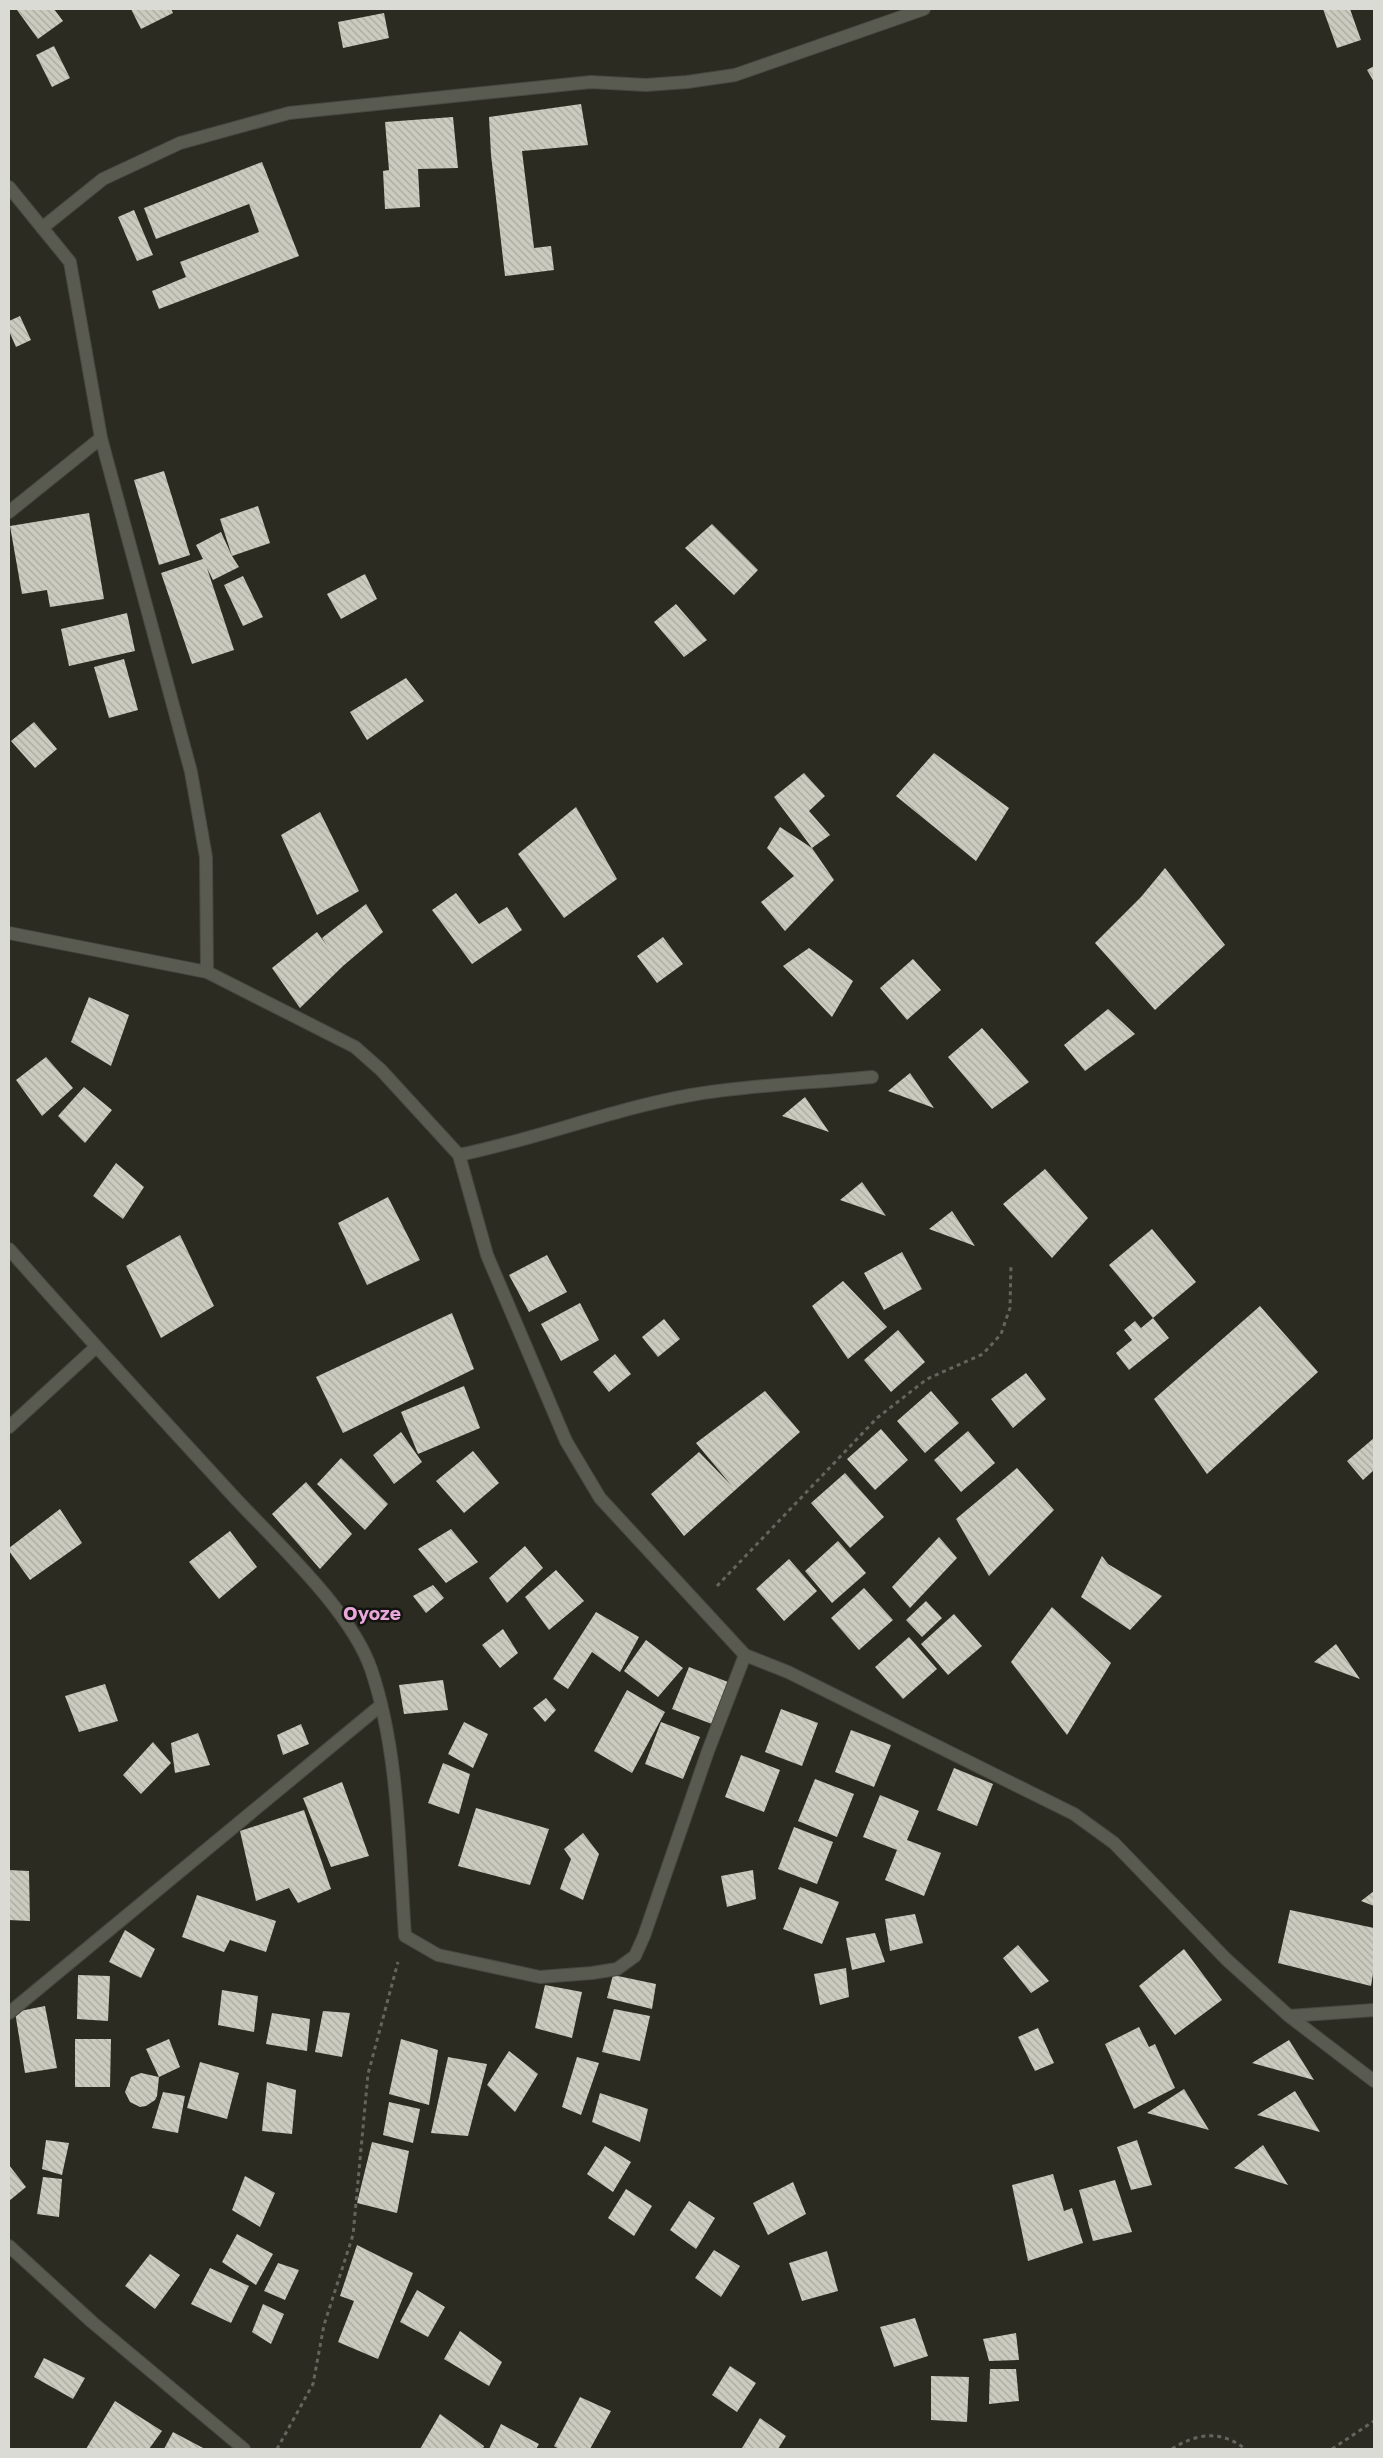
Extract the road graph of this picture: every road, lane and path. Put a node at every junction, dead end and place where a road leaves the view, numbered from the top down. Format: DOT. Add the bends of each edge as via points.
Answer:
graph roads {
  1 [pos="924,9"];
  2 [pos="9,187"];
  3 [pos="42,228"];
  4 [pos="100,438"];
  5 [pos="9,512"];
  6 [pos="9,933"];
  7 [pos="207,972"];
  8 [pos="872,1077"];
  9 [pos="459,1155"];
  10 [pos="9,1249"];
  11 [pos="1011,1264"];
  12 [pos="96,1347"];
  13 [pos="9,1427"];
  14 [pos="698,1606"];
  15 [pos="745,1655"];
  16 [pos="380,1706"];
  17 [pos="405,1936"];
  18 [pos="1374,2010"];
  19 [pos="9,2012"];
  20 [pos="1289,2016"];
  21 [pos="1374,2081"];
  22 [pos="9,2246"];
  23 [pos="1374,2421"];
  24 [pos="244,2449"];
  25 [pos="277,2449"];
  26 [pos="1172,2449"];
  27 [pos="1245,2449"];
  28 [pos="1332,2449"];
  1 -- 3 [label="street" via="735,75 646,85 592,82 289,113 180,143 102,179"];
  2 -- 3 [label="street"];
  3 -- 4 [label="street" via="70,262"];
  4 -- 5 [label="street"];
  4 -- 7 [label="street" via="190,772 206,857"];
  6 -- 7 [label="street"];
  7 -- 9 [label="street" via="355,1047 381,1070"];
  8 -- 9 [label="street" via="690,1095 508,1145"];
  9 -- 14 [label="street" via="487,1255 566,1441 600,1498"];
  10 -- 12 [label="street"];
  11 -- 14 [label="path" via="1010,1308 1001,1334 995,1341 983,1354 927,1379 877,1418"];
  12 -- 13 [label="street"];
  12 -- 16 [label="street" via="322,1592 358,1640 371,1668"];
  14 -- 15 [label="street"];
  15 -- 17 [label="street" via="634,1956 617,1969 540,1977 438,1955"];
  15 -- 20 [label="street" via="788,1672 1074,1814 1114,1843 1226,1959"];
  16 -- 17 [label="street" via="392,1763"];
  16 -- 19 [label="street"];
  17 -- 25 [label="path" via="368,2074 353,2235 324,2325 312,2384"];
  18 -- 20 [label="street"];
  20 -- 21 [label="street"];
  22 -- 24 [label="street" via="92,2322"];
  23 -- 28 [label="path"];
  26 -- 27 [label="path" via="1207,2434 1234,2440"];
}
